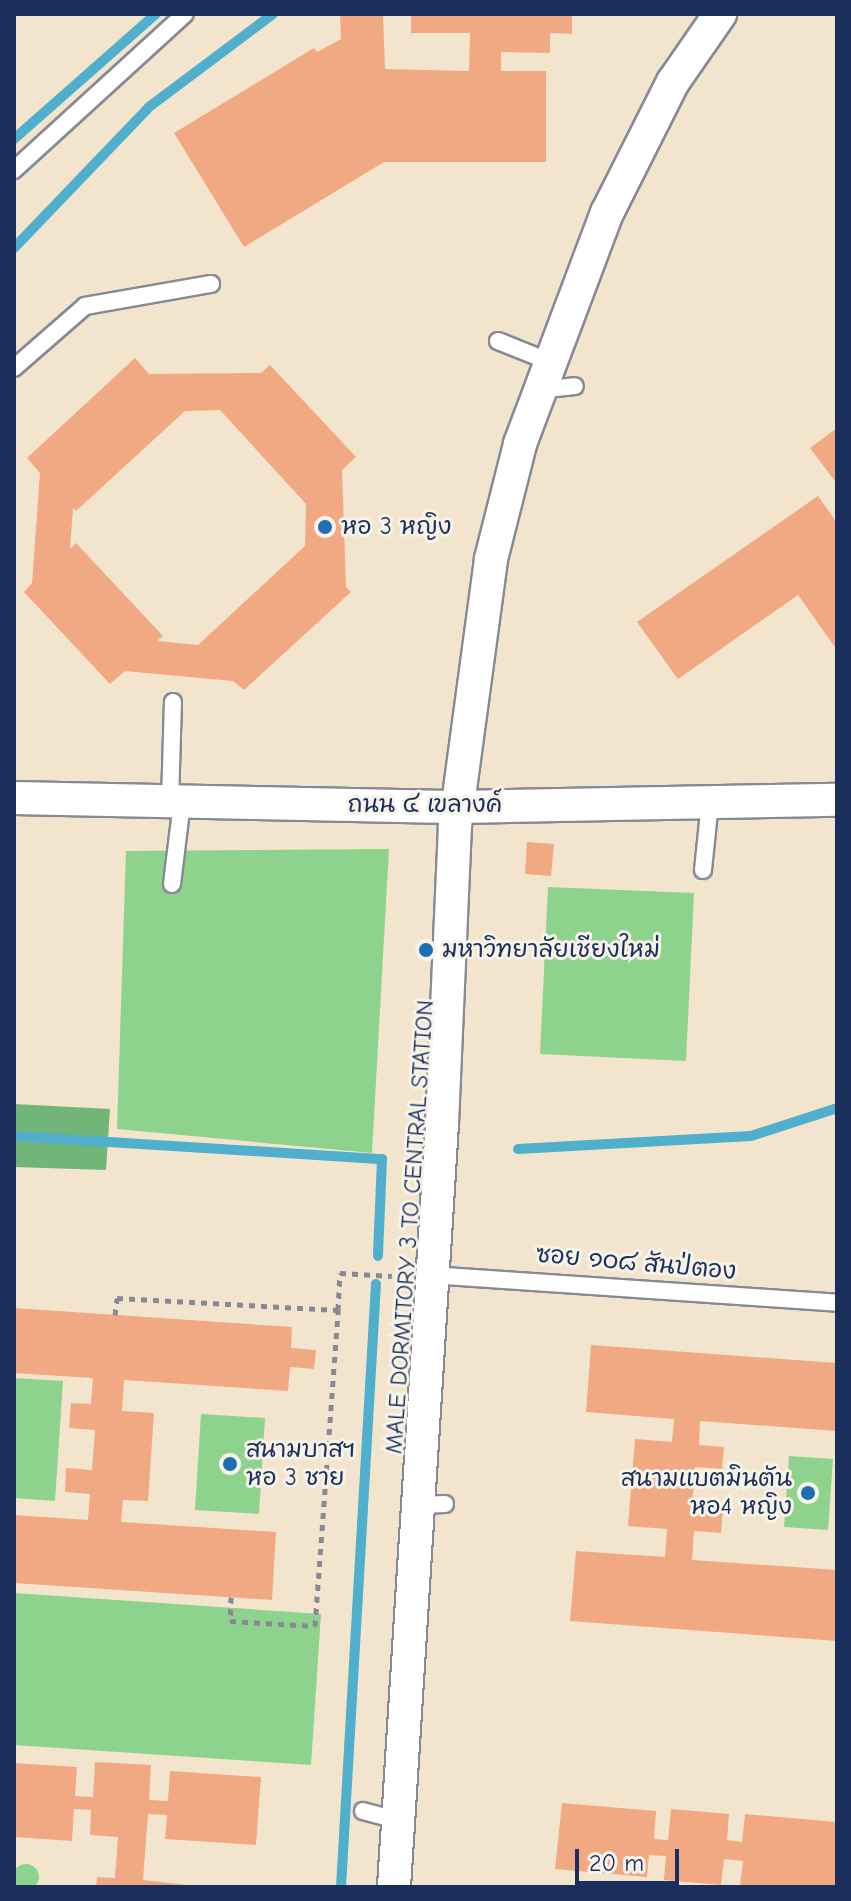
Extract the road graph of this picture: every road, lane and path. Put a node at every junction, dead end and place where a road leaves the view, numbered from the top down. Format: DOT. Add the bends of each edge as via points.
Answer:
graph roads {
  1 [pos="185,14"];
  2 [pos="720,14"];
  3 [pos="665,98"];
  4 [pos="14,170"];
  5 [pos="607,213"];
  6 [pos="211,284"];
  7 [pos="498,341"];
  8 [pos="14,368"];
  9 [pos="543,375"];
  10 [pos="575,386"];
  11 [pos="520,444"];
  12 [pos="491,559"];
  13 [pos="476,659"];
  14 [pos="173,702"];
  15 [pos="14,797"];
  16 [pos="837,800"];
  17 [pos="713,802"];
  18 [pos="183,803"];
  19 [pos="498,806"];
  20 [pos="459,812"];
  21 [pos="703,870"];
  22 [pos="456,881"];
  23 [pos="172,884"];
  24 [pos="431,1271"];
  25 [pos="392,1276"];
  26 [pos="837,1304"];
  27 [pos="338,1310"];
  28 [pos="115,1315"];
  29 [pos="424,1507"];
  30 [pos="231,1597"];
  31 [pos="363,1811"];
  32 [pos="397,1823"];
  33 [pos="394,1887"];
  1 -- 4 [label="lane"];
  2 -- 3 [label="street"];
  3 -- 5 [label="lane"];
  5 -- 9 [label="street"];
  6 -- 8 [label="lane" via="85,306"];
  7 -- 9 [label="lane"];
  9 -- 10 [label="lane"];
  9 -- 11 [label="lane"];
  9 -- 11 [label="lane"];
  11 -- 12 [label="lane"];
  12 -- 13 [label="lane"];
  12 -- 20 [label="lane, MALE DORMITORY 3 TO CENTRAL STATION"];
  13 -- 20 [label="street"];
  14 -- 18 [label="lane"];
  15 -- 18 [label="lane"];
  16 -- 17 [label="lane"];
  17 -- 19 [label="lane"];
  17 -- 20 [label="lane"];
  17 -- 21 [label="lane"];
  18 -- 20 [label="street, ถนน ๔ เขลางค์"];
  18 -- 23 [label="lane"];
  19 -- 20 [label="street, ถนน ๔ เขลางค์"];
  20 -- 22 [label="lane, MALE DORMITORY 3 TO CENTRAL STATION"];
  22 -- 24 [label="lane, MALE DORMITORY 3 TO CENTRAL STATION"];
  22 -- 24 [label="street"];
  24 -- 26 [label="lane, ซอย ๑๐๘ สันป่ตอง"];
  24 -- 29 [label="lane, MALE DORMITORY 3 TO CENTRAL STATION"];
  25 -- 27 [label="path" via="340,1273"];
  27 -- 28 [label="path" via="117,1298"];
  27 -- 30 [label="path" via="315,1626 230,1621"];
  29 -- 32 [label="street"];
  31 -- 32 [label="lane"];
  32 -- 33 [label="lane"];
}
